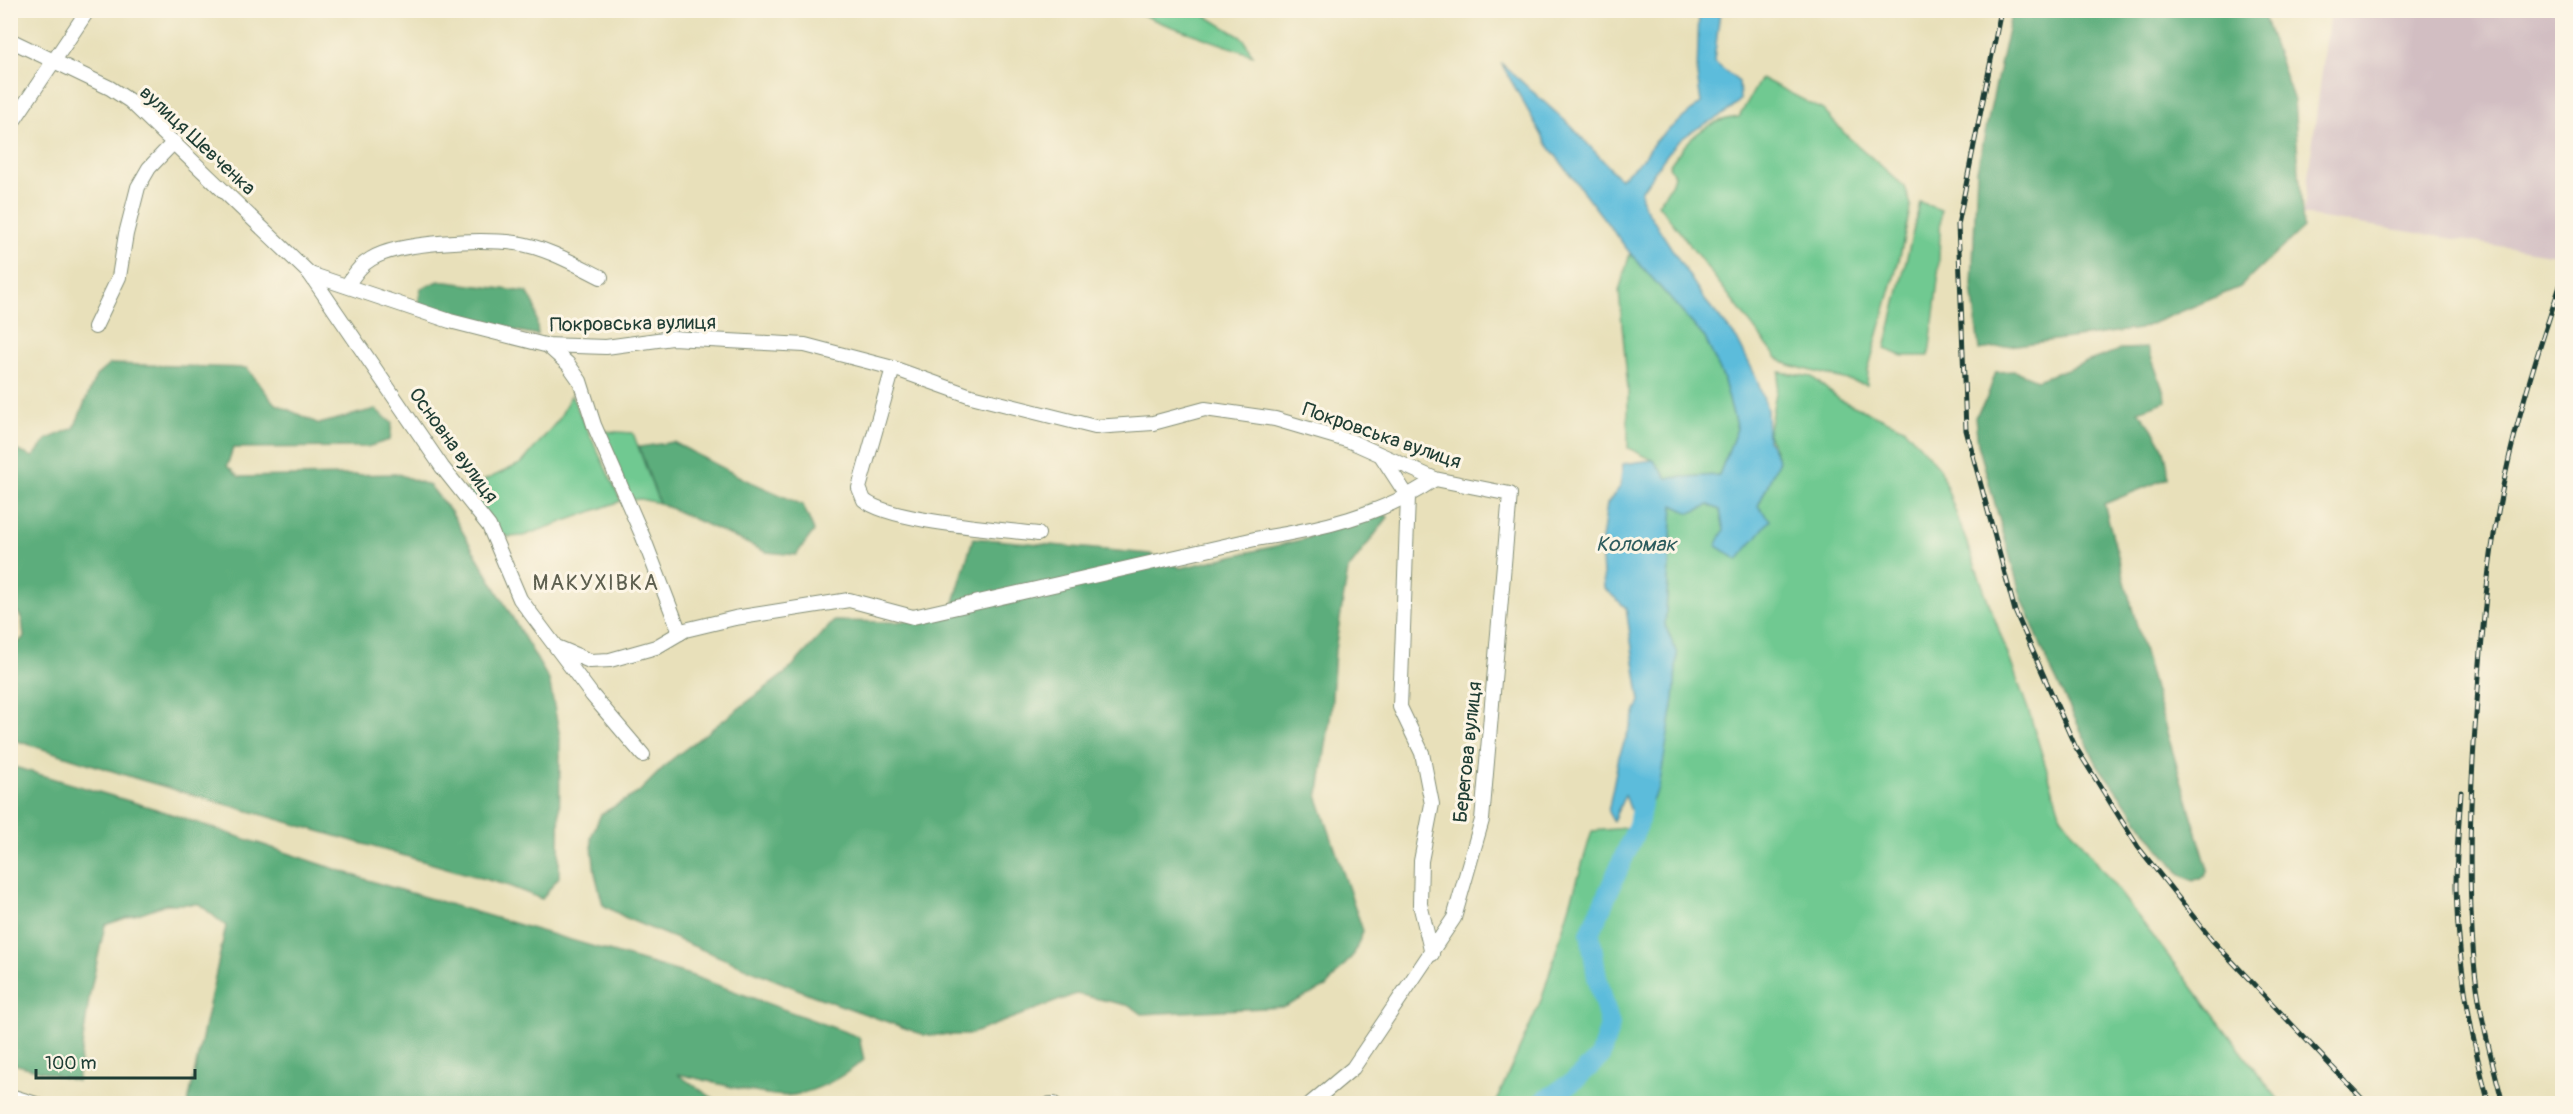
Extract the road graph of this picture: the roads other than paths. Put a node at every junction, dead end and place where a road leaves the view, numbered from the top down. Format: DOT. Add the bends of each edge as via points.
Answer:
graph roads {
  1 [pos="88,10"];
  2 [pos="10,40"];
  3 [pos="56,61"];
  4 [pos="10,126"];
  5 [pos="174,142"];
  6 [pos="310,274"];
  7 [pos="601,277"];
  8 [pos="347,286"];
  9 [pos="95,327"];
  10 [pos="548,346"];
  11 [pos="893,368"];
  12 [pos="1382,457"];
  13 [pos="1435,478"];
  14 [pos="1510,494"];
  15 [pos="1408,497"];
  16 [pos="1038,534"];
  17 [pos="680,633"];
  18 [pos="554,645"];
  19 [pos="643,755"];
  20 [pos="1432,954"];
  21 [pos="10,1096"];
  22 [pos="36,1104"];
  23 [pos="1310,1104"];
  1 -- 3 [label="street"];
  2 -- 3 [label="street, вулиця Шевченка"];
  3 -- 4 [label="street"];
  3 -- 5 [label="street, вулиця Шевченка" via="130,101"];
  5 -- 6 [label="street, вулиця Шевченка"];
  5 -- 9 [label="street" via="149,168 138,187 119,277"];
  6 -- 8 [label="street, Покровська вулиця"];
  6 -- 18 [label="street, Основна вулиця" via="442,467 489,526 520,599"];
  7 -- 8 [label="street" via="540,249 516,243 463,242 383,253 362,266"];
  8 -- 10 [label="street, Покровська вулиця" via="450,321"];
  10 -- 11 [label="street, Покровська вулиця" via="606,347 672,338 805,345"];
  10 -- 17 [label="street" via="580,381 594,425 644,537"];
  11 -- 12 [label="street, Покровська вулиця" via="971,396 1067,422 1095,427 1132,425 1205,409 1227,411 1275,419 1350,441"];
  11 -- 16 [label="street" via="859,488 864,500 882,509 927,520"];
  12 -- 13 [label="street, Покровська вулиця"];
  12 -- 15 [label="street"];
  13 -- 14 [label="street, Покровська вулиця"];
  13 -- 15 [label="street"];
  14 -- 20 [label="street, Берегова вулиця" via="1482,820 1454,918"];
  15 -- 17 [label="street, Основна вулиця" via="1309,531 1255,539 913,617 849,600 735,618"];
  15 -- 20 [label="street" via="1400,707 1422,753 1431,804 1421,861 1420,904"];
  17 -- 18 [label="street, Основна вулиця" via="656,646 610,660 590,661"];
  18 -- 19 [label="street, Основна вулиця"];
  20 -- 23 [label="street, Берегова вулиця" via="1353,1068"];
  21 -- 22 [label="street"];
}
